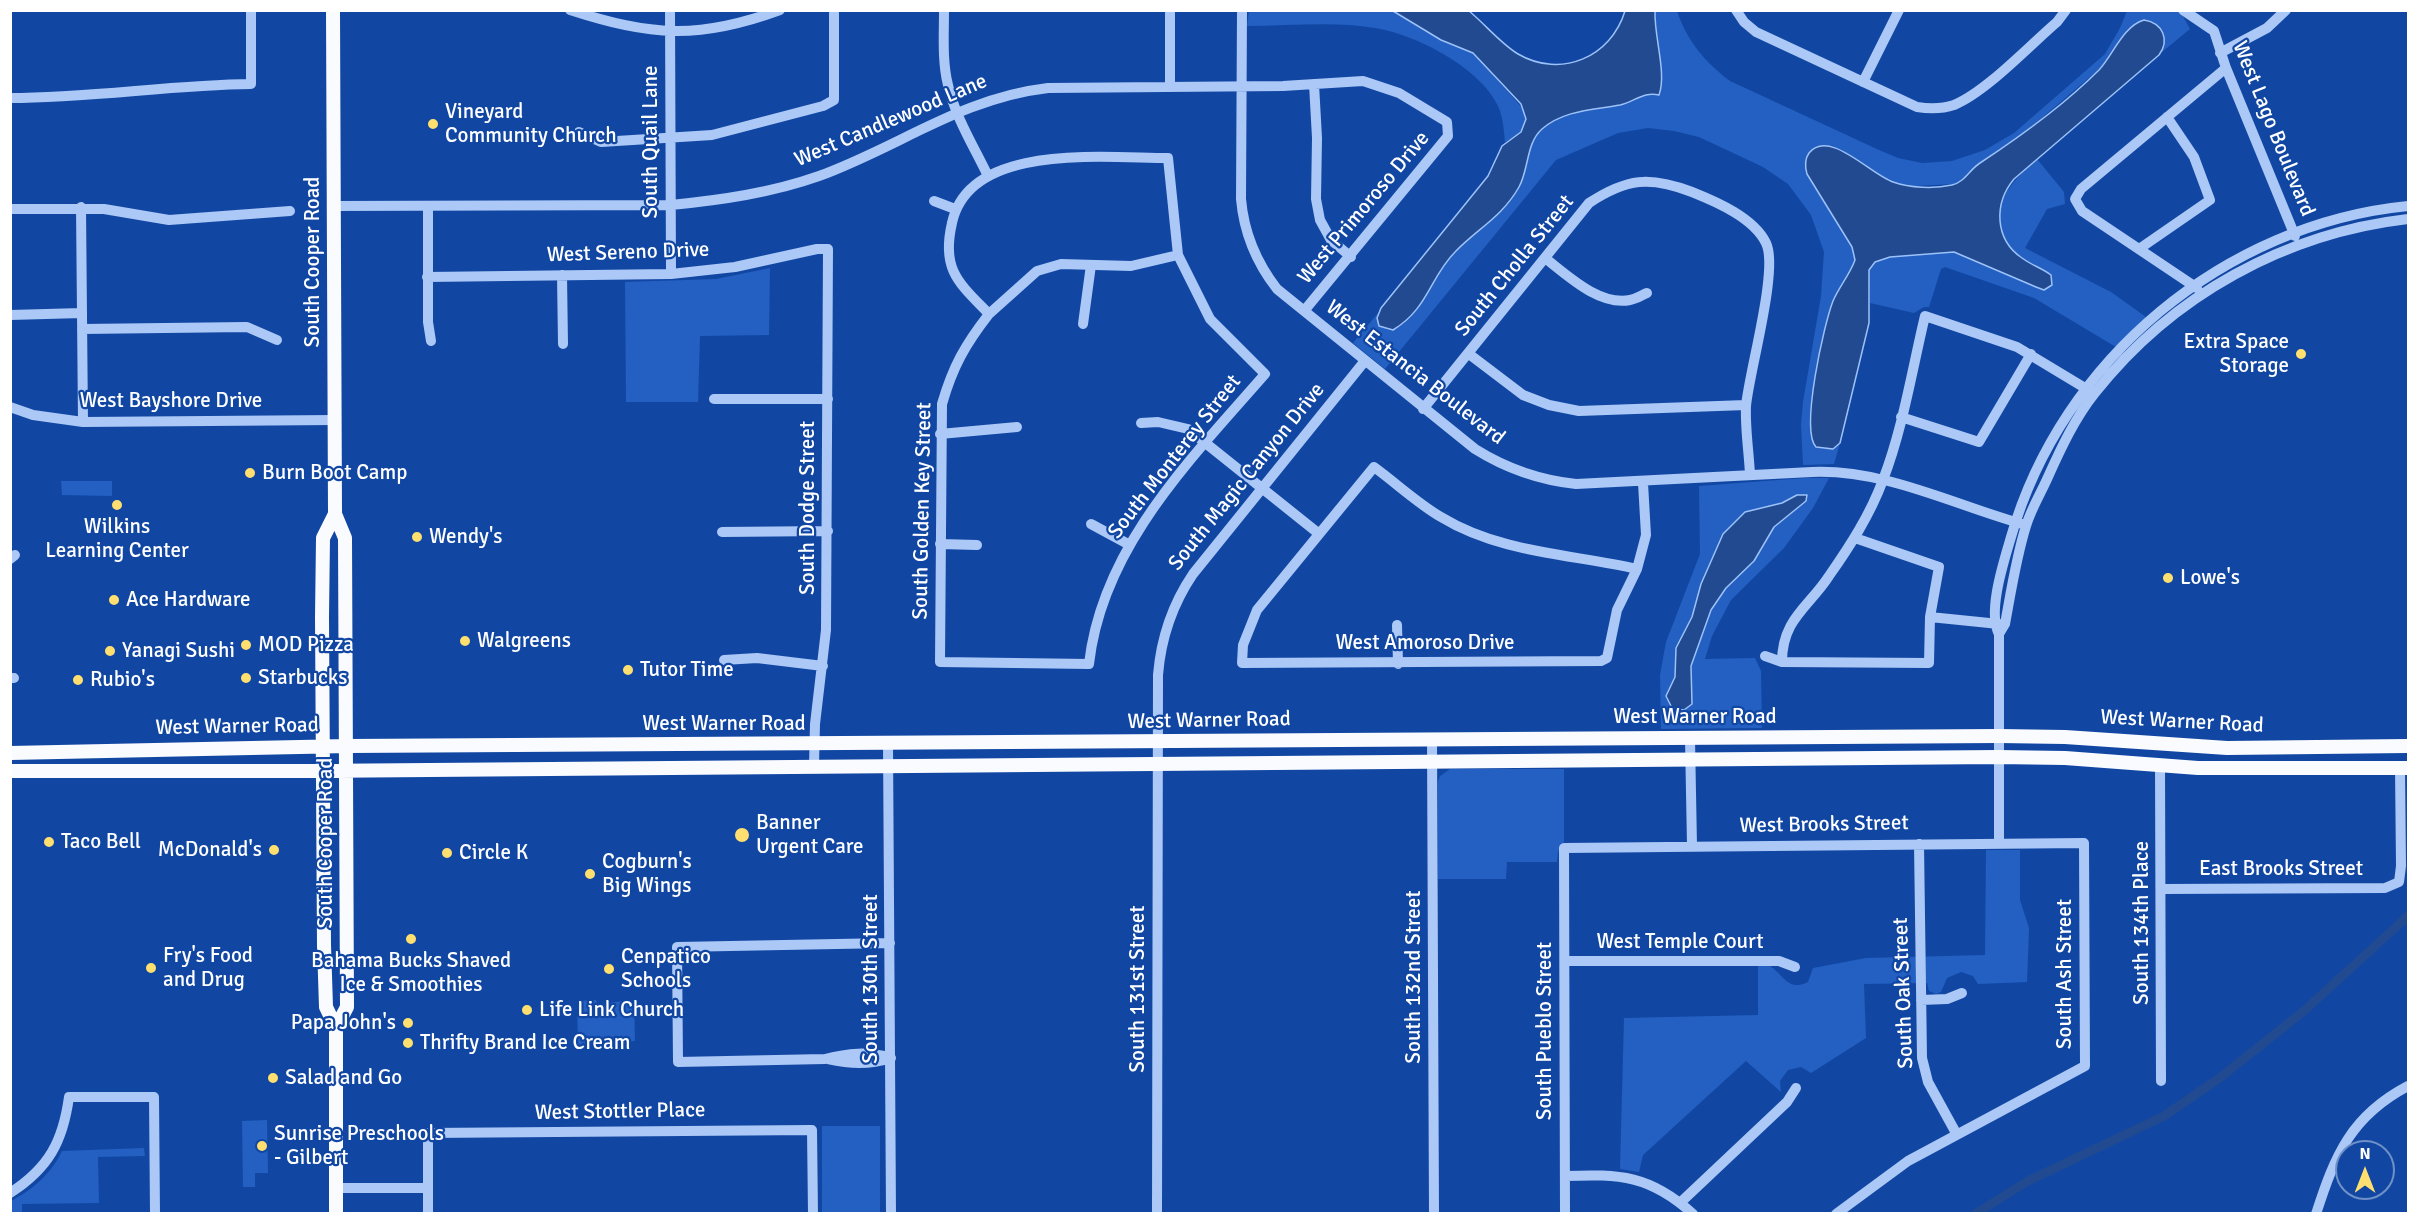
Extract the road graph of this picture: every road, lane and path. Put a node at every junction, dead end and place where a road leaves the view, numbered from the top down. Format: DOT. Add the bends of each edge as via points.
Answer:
graph roads {
  1 [pos="251,10"];
  2 [pos="333,10"];
  3 [pos="570,10"];
  4 [pos="670,10"];
  5 [pos="780,10"];
  6 [pos="834,10"];
  7 [pos="944,10"];
  8 [pos="1170,10"];
  9 [pos="1242,10"];
  10 [pos="1736,10"];
  11 [pos="1899,10"];
  12 [pos="2066,10"];
  13 [pos="2183,10"];
  14 [pos="2286,10"];
  15 [pos="670,32"];
  16 [pos="2220,53"];
  17 [pos="2226,68"];
  18 [pos="1863,82"];
  19 [pos="1314,84"];
  20 [pos="1170,87"];
  21 [pos="1240,87"];
  22 [pos="10,98"];
  23 [pos="957,113"];
  24 [pos="2167,117"];
  25 [pos="1448,128"];
  26 [pos="579,132"];
  27 [pos="670,140"];
  28 [pos="987,174"];
  29 [pos="934,201"];
  30 [pos="671,205"];
  31 [pos="334,206"];
  32 [pos="2409,206"];
  33 [pos="81,207"];
  34 [pos="428,207"];
  35 [pos="10,209"];
  36 [pos="954,209"];
  37 [pos="290,212"];
  38 [pos="2409,219"];
  39 [pos="2293,232"];
  40 [pos="2298,243"];
  41 [pos="828,249"];
  42 [pos="2139,249"];
  43 [pos="1178,255"];
  44 [pos="1351,256"];
  45 [pos="1545,258"];
  46 [pos="1091,265"];
  47 [pos="671,274"];
  48 [pos="562,275"];
  49 [pos="427,276"];
  50 [pos="2193,285"];
  51 [pos="1647,293"];
  52 [pos="2205,293"];
  53 [pos="1304,311"];
  54 [pos="82,313"];
  55 [pos="989,314"];
  56 [pos="10,315"];
  57 [pos="1083,324"];
  58 [pos="82,329"];
  59 [pos="277,340"];
  60 [pos="431,341"];
  61 [pos="563,344"];
  62 [pos="1469,354"];
  63 [pos="2031,354"];
  64 [pos="1364,362"];
  65 [pos="2090,391"];
  66 [pos="714,399"];
  67 [pos="828,399"];
  68 [pos="1746,405"];
  69 [pos="10,407"];
  70 [pos="1423,409"];
  71 [pos="1901,417"];
  72 [pos="334,420"];
  73 [pos="83,422"];
  74 [pos="1141,423"];
  75 [pos="1017,427"];
  76 [pos="940,434"];
  77 [pos="1206,442"];
  78 [pos="1750,475"];
  79 [pos="1883,480"];
  80 [pos="1643,483"];
  81 [pos="1261,489"];
  82 [pos="335,514"];
  83 [pos="2020,523"];
  84 [pos="1091,524"];
  85 [pos="828,531"];
  86 [pos="722,532"];
  87 [pos="1318,534"];
  88 [pos="1856,538"];
  89 [pos="940,544"];
  90 [pos="977,544"];
  91 [pos="1128,544"];
  92 [pos="1636,569"];
  93 [pos="1930,616"];
  94 [pos="1397,625"];
  95 [pos="1999,627"];
  96 [pos="1765,656"];
  97 [pos="724,660"];
  98 [pos="1782,662"];
  99 [pos="1089,664"];
  100 [pos="1398,664"];
  101 [pos="823,666"];
  102 [pos="1999,736"];
  103 [pos="1690,739"];
  104 [pos="1432,740"];
  105 [pos="1158,743"];
  106 [pos="888,744"];
  107 [pos="815,745"];
  108 [pos="348,746"];
  109 [pos="642,746"];
  110 [pos="2409,746"];
  111 [pos="323,747"];
  112 [pos="2255,747"];
  113 [pos="70,752"];
  114 [pos="10,753"];
  115 [pos="1998,758"];
  116 [pos="1691,760"];
  117 [pos="1434,762"];
  118 [pos="1158,764"];
  119 [pos="889,765"];
  120 [pos="2160,765"];
  121 [pos="814,766"];
  122 [pos="646,767"];
  123 [pos="2255,768"];
  124 [pos="2404,768"];
  125 [pos="10,771"];
  126 [pos="71,771"];
  127 [pos="324,771"];
  128 [pos="347,771"];
  129 [pos="1999,843"];
  130 [pos="2084,843"];
  131 [pos="1920,844"];
  132 [pos="1692,846"];
  133 [pos="1564,849"];
  134 [pos="2163,889"];
  135 [pos="890,943"];
  136 [pos="1564,961"];
  137 [pos="1795,967"];
  138 [pos="1962,993"];
  139 [pos="1921,1000"];
  140 [pos="336,1028"];
  141 [pos="891,1058"];
  142 [pos="2162,1081"];
  143 [pos="2409,1086"];
  144 [pos="1796,1088"];
  145 [pos="1956,1133"];
  146 [pos="1564,1176"];
  147 [pos="336,1188"];
  148 [pos="428,1188"];
  149 [pos="10,1193"];
  150 [pos="1681,1202"];
  151 [pos="155,1214"];
  152 [pos="336,1214"];
  153 [pos="428,1214"];
  154 [pos="813,1214"];
  155 [pos="891,1214"];
  156 [pos="1157,1214"];
  157 [pos="1434,1214"];
  158 [pos="1565,1214"];
  159 [pos="1693,1214"];
  160 [pos="1836,1214"];
  161 [pos="2316,1214"];
  1 -- 22 [label="street" via="251,84 185,85 72,98"];
  2 -- 31 [label="main road, South Cooper Road"];
  3 -- 15 [label="street" via="617,25"];
  4 -- 15 [label="street, South Quail Lane"];
  5 -- 15 [label="street" via="742,24"];
  6 -- 27 [label="street" via="834,100 712,135"];
  7 -- 23 [label="street" via="944,62"];
  8 -- 20 [label="street"];
  9 -- 21 [label="street"];
  10 -- 18 [label="street" via="1756,32"];
  11 -- 18 [label="street"];
  12 -- 18 [label="street" via="1982,87 1943,108 1917,107"];
  13 -- 16 [label="street, West Lago Boulevard" via="2214,31"];
  14 -- 16 [label="street" via="2266,28"];
  15 -- 27 [label="street, South Quail Lane"];
  16 -- 17 [label="street, West Lago Boulevard"];
  17 -- 24 [label="street"];
  17 -- 39 [label="street, West Lago Boulevard"];
  19 -- 21 [label="street, West Candlewood Lane"];
  19 -- 25 [label="street, West Candlewood Lane" via="1363,81 1384,86 1439,116"];
  19 -- 44 [label="street" via="1316,199 1320,220 1331,240"];
  20 -- 21 [label="street, West Candlewood Lane"];
  20 -- 23 [label="street, West Candlewood Lane" via="1040,89 989,99"];
  21 -- 53 [label="street, West Estancia Boulevard" via="1241,200 1245,228 1261,268"];
  23 -- 28 [label="street"];
  23 -- 30 [label="street, West Candlewood Lane" via="818,176 741,196"];
  24 -- 42 [label="street" via="2194,157 2210,200"];
  24 -- 42 [label="street" via="2074,199 2082,211"];
  25 -- 44 [label="street, West Primoroso Drive" via="1446,139"];
  26 -- 27 [label="street" via="601,142"];
  27 -- 30 [label="street, South Quail Lane"];
  28 -- 36 [label="street" via="969,188"];
  28 -- 43 [label="street, South Monterey Street" via="1028,162 1167,158"];
  29 -- 36 [label="street"];
  30 -- 34 [label="street, West Candlewood Lane"];
  30 -- 47 [label="street, South Quail Lane"];
  31 -- 34 [label="street, West Candlewood Lane"];
  31 -- 72 [label="main road, South Cooper Road"];
  32 -- 39 [label="street" via="2348,216"];
  33 -- 35 [label="street"];
  33 -- 37 [label="street" via="169,220"];
  33 -- 54 [label="street"];
  34 -- 49 [label="street"];
  36 -- 55 [label="street" via="949,256 957,281"];
  38 -- 40 [label="street" via="2338,231"];
  39 -- 40 [label="street, West Lago Boulevard"];
  39 -- 50 [label="street"];
  40 -- 52 [label="street" via="2230,276"];
  41 -- 47 [label="street, West Sereno Drive" via="735,267"];
  41 -- 67 [label="street, South Dodge Street"];
  42 -- 50 [label="street"];
  43 -- 46 [label="street" via="1131,266"];
  43 -- 77 [label="street, South Monterey Street" via="1210,319 1265,374"];
  44 -- 53 [label="street, West Primoroso Drive"];
  45 -- 51 [label="street" via="1584,288 1608,298 1629,301"];
  45 -- 62 [label="street, South Cholla Street"];
  45 -- 68 [label="street, South Cholla Street" via="1589,203 1612,188 1641,180 1668,183 1705,197 1754,227 1767,244 1769,265"];
  46 -- 55 [label="street" via="1061,264 1037,271"];
  46 -- 57 [label="street"];
  47 -- 48 [label="street, West Sereno Drive"];
  48 -- 49 [label="street, West Sereno Drive"];
  48 -- 61 [label="street"];
  49 -- 60 [label="street"];
  50 -- 52 [label="street"];
  50 -- 65 [label="street" via="2133,334"];
  52 -- 65 [label="street" via="2145,340"];
  53 -- 64 [label="street, West Estancia Boulevard"];
  54 -- 56 [label="street"];
  54 -- 58 [label="street"];
  55 -- 76 [label="street, South Golden Key Street" via="952,369 942,404"];
  58 -- 59 [label="street" via="247,327"];
  58 -- 73 [label="street"];
  62 -- 68 [label="street" via="1523,395 1579,411"];
  62 -- 70 [label="street, South Cholla Street"];
  63 -- 65 [label="street"];
  63 -- 71 [label="street" via="1979,442"];
  63 -- 71 [label="street" via="1999,339 1925,316"];
  64 -- 70 [label="street, West Estancia Boulevard"];
  64 -- 81 [label="street, South Magic Canyon Drive"];
  65 -- 83 [label="street"];
  66 -- 67 [label="street"];
  67 -- 85 [label="street, South Dodge Street"];
  68 -- 78 [label="street"];
  69 -- 73 [label="street, West Bayshore Drive" via="33,415"];
  70 -- 80 [label="street, West Estancia Boulevard" via="1475,449 1512,470 1554,482"];
  71 -- 79 [label="street"];
  72 -- 73 [label="street, West Bayshore Drive"];
  72 -- 82 [label="main road, South Cooper Road"];
  74 -- 77 [label="street" via="1158,422 1188,429"];
  75 -- 76 [label="street"];
  76 -- 89 [label="street, South Golden Key Street"];
  77 -- 81 [label="street"];
  77 -- 91 [label="street, South Monterey Street"];
  78 -- 79 [label="street, West Estancia Boulevard" via="1824,471"];
  78 -- 80 [label="street, West Estancia Boulevard"];
  79 -- 83 [label="street, West Estancia Boulevard"];
  79 -- 88 [label="street"];
  80 -- 92 [label="street" via="1646,535"];
  81 -- 87 [label="street"];
  81 -- 105 [label="street, South Magic Canyon Drive" via="1193,574 1172,613 1160,659"];
  82 -- 108 [label="main road, South Cooper Road" via="345,538"];
  82 -- 111 [label="main road, South Cooper Road" via="323,538"];
  83 -- 95 [label="street"];
  84 -- 91 [label="street"];
  85 -- 86 [label="street"];
  85 -- 101 [label="street, South Dodge Street"];
  87 -- 92 [label="street" via="1374,467 1441,517 1475,533 1542,553"];
  87 -- 100 [label="street, West Amoroso Drive" via="1257,610 1243,645 1242,663"];
  88 -- 93 [label="street" via="1939,567"];
  88 -- 98 [label="street" via="1826,582 1795,617 1782,650"];
  89 -- 90 [label="street"];
  89 -- 99 [label="street, South Golden Key Street" via="940,662"];
  91 -- 99 [label="street, South Monterey Street" via="1102,601"];
  92 -- 100 [label="street, West Amoroso Drive" via="1617,610 1607,658 1601,662"];
  93 -- 95 [label="street"];
  93 -- 98 [label="street" via="1929,663"];
  94 -- 100 [label="street"];
  95 -- 102 [label="street"];
  96 -- 98 [label="street"];
  97 -- 101 [label="street" via="757,658"];
  101 -- 107 [label="street, South Dodge Street"];
  102 -- 103 [label="main road, West Warner Road"];
  102 -- 112 [label="main road, West Warner Road"];
  102 -- 115 [label="street"];
  103 -- 104 [label="main road, West Warner Road"];
  103 -- 116 [label="street"];
  104 -- 105 [label="main road, West Warner Road"];
  104 -- 117 [label="street, South 132nd Street"];
  105 -- 106 [label="main road, West Warner Road"];
  105 -- 118 [label="street, South Magic Canyon Drive"];
  106 -- 107 [label="main road, West Warner Road"];
  106 -- 119 [label="street, South 130th Street"];
  107 -- 109 [label="main road, West Warner Road"];
  107 -- 121 [label="street, South Dodge Street"];
  108 -- 109 [label="main road, West Warner Road"];
  108 -- 111 [label="main road, West Warner Road"];
  108 -- 128 [label="main road, South Cooper Road"];
  109 -- 122 [label="main road"];
  110 -- 112 [label="main road, West Warner Road"];
  111 -- 113 [label="main road, West Warner Road"];
  111 -- 127 [label="main road, South Cooper Road"];
  112 -- 123 [label="main road"];
  113 -- 114 [label="main road, West Warner Road"];
  113 -- 126 [label="main road"];
  115 -- 116 [label="main road, West Warner Road"];
  115 -- 120 [label="main road, West Warner Road"];
  115 -- 129 [label="street"];
  116 -- 117 [label="main road, West Warner Road"];
  116 -- 132 [label="street"];
  117 -- 118 [label="main road, West Warner Road"];
  117 -- 157 [label="street, South 132nd Street"];
  118 -- 119 [label="main road, West Warner Road"];
  118 -- 156 [label="street, South 131st Street"];
  119 -- 121 [label="main road, West Warner Road"];
  119 -- 135 [label="street, South 130th Street"];
  120 -- 123 [label="main road, West Warner Road"];
  120 -- 134 [label="street, South 134th Place"];
  121 -- 122 [label="main road, West Warner Road"];
  122 -- 128 [label="main road, West Warner Road"];
  123 -- 124 [label="main road, West Warner Road"];
  124 -- 134 [label="street, East Brooks Street" via="2398,882 2385,888"];
  125 -- 126 [label="main road, West Warner Road"];
  126 -- 127 [label="main road, West Warner Road"];
  127 -- 128 [label="main road, West Warner Road"];
  127 -- 140 [label="main road, South Cooper Road" via="326,1007"];
  128 -- 140 [label="main road, South Cooper Road" via="347,1007"];
  129 -- 130 [label="street, West Brooks Street"];
  129 -- 131 [label="street, West Brooks Street"];
  130 -- 145 [label="street, South Ash Street" via="2085,1066"];
  131 -- 132 [label="street, West Brooks Street"];
  131 -- 139 [label="street, South Oak Street"];
  132 -- 133 [label="street, West Brooks Street"];
  133 -- 136 [label="street, South Pueblo Street"];
  134 -- 142 [label="street, South 134th Place"];
  135 -- 141 [label="street, South 130th Street"];
  135 -- 141 [label="street" via="677,947 678,1062 825,1059 846,1054"];
  136 -- 137 [label="street, West Temple Court" via="1779,961"];
  136 -- 146 [label="street, South Pueblo Street"];
  138 -- 139 [label="street" via="1947,999"];
  139 -- 145 [label="street, South Oak Street" via="1923,1068"];
  140 -- 147 [label="main road, South Cooper Road"];
  141 -- 155 [label="street, South 130th Street"];
  143 -- 161 [label="street" via="2378,1105 2350,1134"];
  144 -- 150 [label="street" via="1788,1102"];
  145 -- 160 [label="street" via="1908,1161"];
  146 -- 150 [label="street" via="1623,1176 1649,1182"];
  146 -- 158 [label="street, South Pueblo Street"];
  147 -- 148 [label="street"];
  147 -- 152 [label="main road, South Cooper Road"];
  148 -- 153 [label="street"];
  148 -- 154 [label="street, West Stottler Place" via="428,1133 812,1130"];
  149 -- 151 [label="street" via="39,1170 57,1148 69,1096 154,1097"];
  150 -- 159 [label="street"];
}
